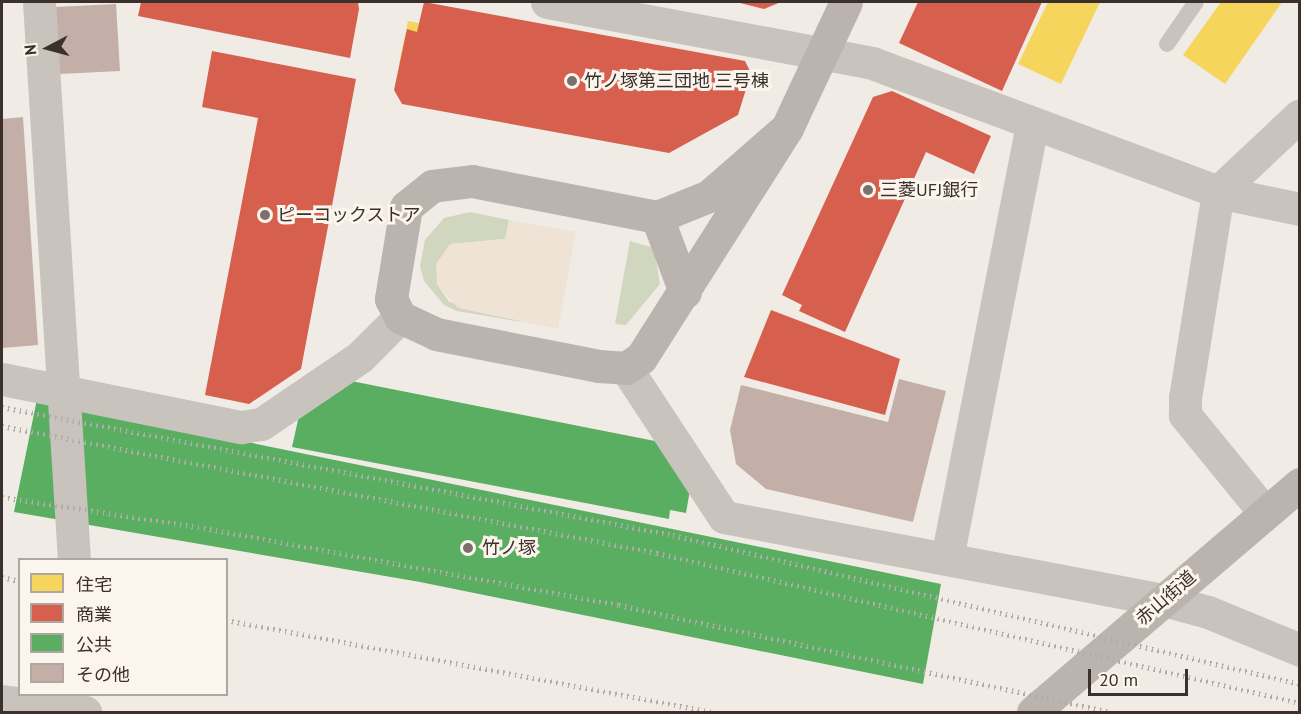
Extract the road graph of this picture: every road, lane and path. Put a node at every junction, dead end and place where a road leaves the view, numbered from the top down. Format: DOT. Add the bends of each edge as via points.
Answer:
graph roads {
  1 [pos="39,2"];
  2 [pos="548,2"];
  3 [pos="846,2"];
  4 [pos="1196,2"];
  5 [pos="1167,44"];
  6 [pos="823,52"];
  7 [pos="1299,116"];
  8 [pos="1032,124"];
  9 [pos="787,128"];
  10 [pos="1218,192"];
  11 [pos="1299,210"];
  12 [pos="657,217"];
  13 [pos="685,292"];
  14 [pos="400,317"];
  15 [pos="626,368"];
  16 [pos="2,379"];
  17 [pos="62,390"];
  18 [pos="1299,484"];
  19 [pos="1265,513"];
  20 [pos="74,558"];
  21 [pos="947,558"];
  22 [pos="1164,600"];
  23 [pos="1299,650"];
  24 [pos="83,696"];
  25 [pos="2,700"];
  26 [pos="85,712"];
  27 [pos="1034,712"];
  1 -- 17 [label="street"];
  2 -- 6 [label="street"];
  3 -- 6 [label="street"];
  4 -- 5 [label="lane"];
  6 -- 8 [label="street" via="872,63"];
  6 -- 9 [label="street"];
  7 -- 10 [label="street"];
  8 -- 10 [label="street"];
  8 -- 21 [label="street"];
  9 -- 12 [label="street" via="709,196"];
  9 -- 13 [label="street"];
  10 -- 11 [label="street"];
  10 -- 19 [label="street" via="1210,221 1185,415"];
  12 -- 13 [label="street"];
  12 -- 14 [label="street" via="472,181 432,186 415,195 401,222 391,278 391,299"];
  13 -- 15 [label="street" via="641,358"];
  14 -- 15 [label="street" via="436,334"];
  14 -- 17 [label="street" via="360,357 261,424 241,427"];
  15 -- 21 [label="street" via="724,517"];
  16 -- 17 [label="street"];
  17 -- 20 [label="street"];
  18 -- 19 [label="street, 赤山街道"];
  19 -- 22 [label="street, 赤山街道"];
  21 -- 22 [label="street"];
  22 -- 23 [label="street" via="1208,612"];
  22 -- 27 [label="street, 赤山街道"];
  24 -- 26 [label="street"];
  25 -- 26 [label="street"];
}
